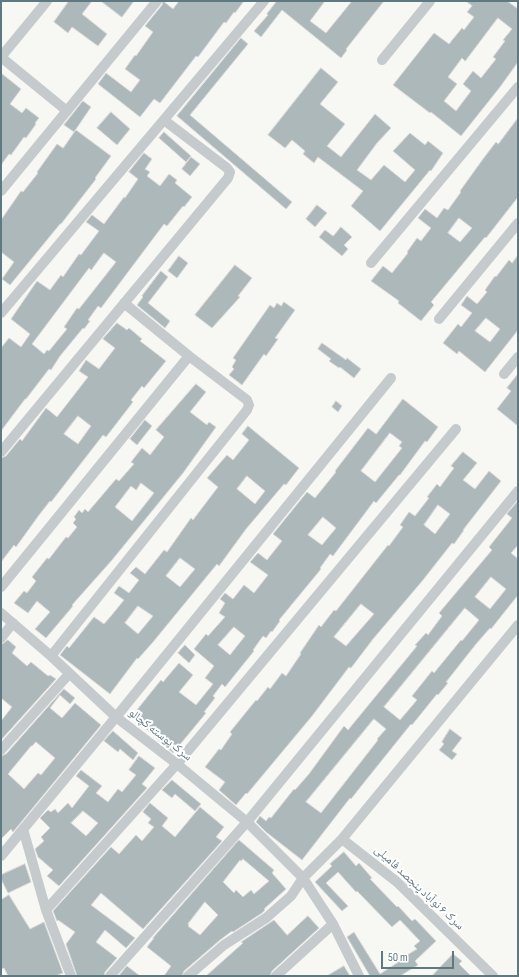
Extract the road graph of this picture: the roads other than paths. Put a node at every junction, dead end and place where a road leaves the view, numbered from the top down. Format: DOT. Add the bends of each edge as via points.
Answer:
graph roads {
  1 [pos="47,1"];
  2 [pos="157,1"];
  3 [pos="264,1"];
  4 [pos="430,1"];
  5 [pos="1,57"];
  6 [pos="382,60"];
  7 [pos="518,87"];
  8 [pos="67,111"];
  9 [pos="164,120"];
  10 [pos="1,191"];
  11 [pos="518,223"];
  12 [pos="371,263"];
  13 [pos="124,303"];
  14 [pos="1,314"];
  15 [pos="439,319"];
  16 [pos="189,356"];
  17 [pos="518,357"];
  18 [pos="504,374"];
  19 [pos="391,378"];
  20 [pos="456,429"];
  21 [pos="1,452"];
  22 [pos="518,491"];
  23 [pos="1,587"];
  24 [pos="1,613"];
  25 [pos="13,623"];
  26 [pos="518,625"];
  27 [pos="1,638"];
  28 [pos="51,656"];
  29 [pos="70,674"];
  30 [pos="116,717"];
  31 [pos="1,750"];
  32 [pos="177,764"];
  33 [pos="247,822"];
  34 [pos="23,829"];
  35 [pos="342,839"];
  36 [pos="1,856"];
  37 [pos="303,878"];
  38 [pos="46,910"];
  39 [pos="333,924"];
  40 [pos="67,974"];
  41 [pos="110,976"];
  42 [pos="188,976"];
  43 [pos="276,976"];
  44 [pos="359,976"];
  45 [pos="493,976"];
  1 -- 5 [label="street"];
  2 -- 8 [label="street"];
  3 -- 9 [label="street"];
  4 -- 6 [label="street"];
  5 -- 8 [label="street"];
  7 -- 12 [label="street"];
  8 -- 10 [label="street"];
  9 -- 13 [label="street" via="230,172 228,178"];
  9 -- 14 [label="street"];
  11 -- 15 [label="street"];
  13 -- 16 [label="street"];
  13 -- 21 [label="street"];
  16 -- 23 [label="street"];
  16 -- 28 [label="street" via="247,400 247,410"];
  17 -- 18 [label="street"];
  19 -- 30 [label="street"];
  20 -- 32 [label="street"];
  22 -- 33 [label="street"];
  24 -- 25 [label="street, سرک پوسته کچالو"];
  25 -- 27 [label="street"];
  25 -- 28 [label="street, سرک پوسته کچالو"];
  26 -- 35 [label="street"];
  28 -- 29 [label="street, سرک پوسته کچالو"];
  29 -- 30 [label="street, سرک پوسته کچالو"];
  29 -- 31 [label="street"];
  30 -- 32 [label="street, سرک پوسته کچالو"];
  30 -- 34 [label="street"];
  32 -- 33 [label="street, سرک پوسته کچالو"];
  32 -- 38 [label="street"];
  33 -- 37 [label="street, سرک پوسته کچالو"];
  33 -- 41 [label="street"];
  34 -- 36 [label="street"];
  34 -- 38 [label="street"];
  35 -- 37 [label="street"];
  35 -- 45 [label="street, سرک ۶ نوآباد پنجصد فامیلی" via="397,882"];
  37 -- 39 [label="street, سرک پوسته کچالو"];
  37 -- 42 [label="street" via="291,896 266,918 224,945"];
  38 -- 40 [label="street"];
  39 -- 43 [label="street"];
  39 -- 44 [label="street, سرک پوسته کچالو"];
}
